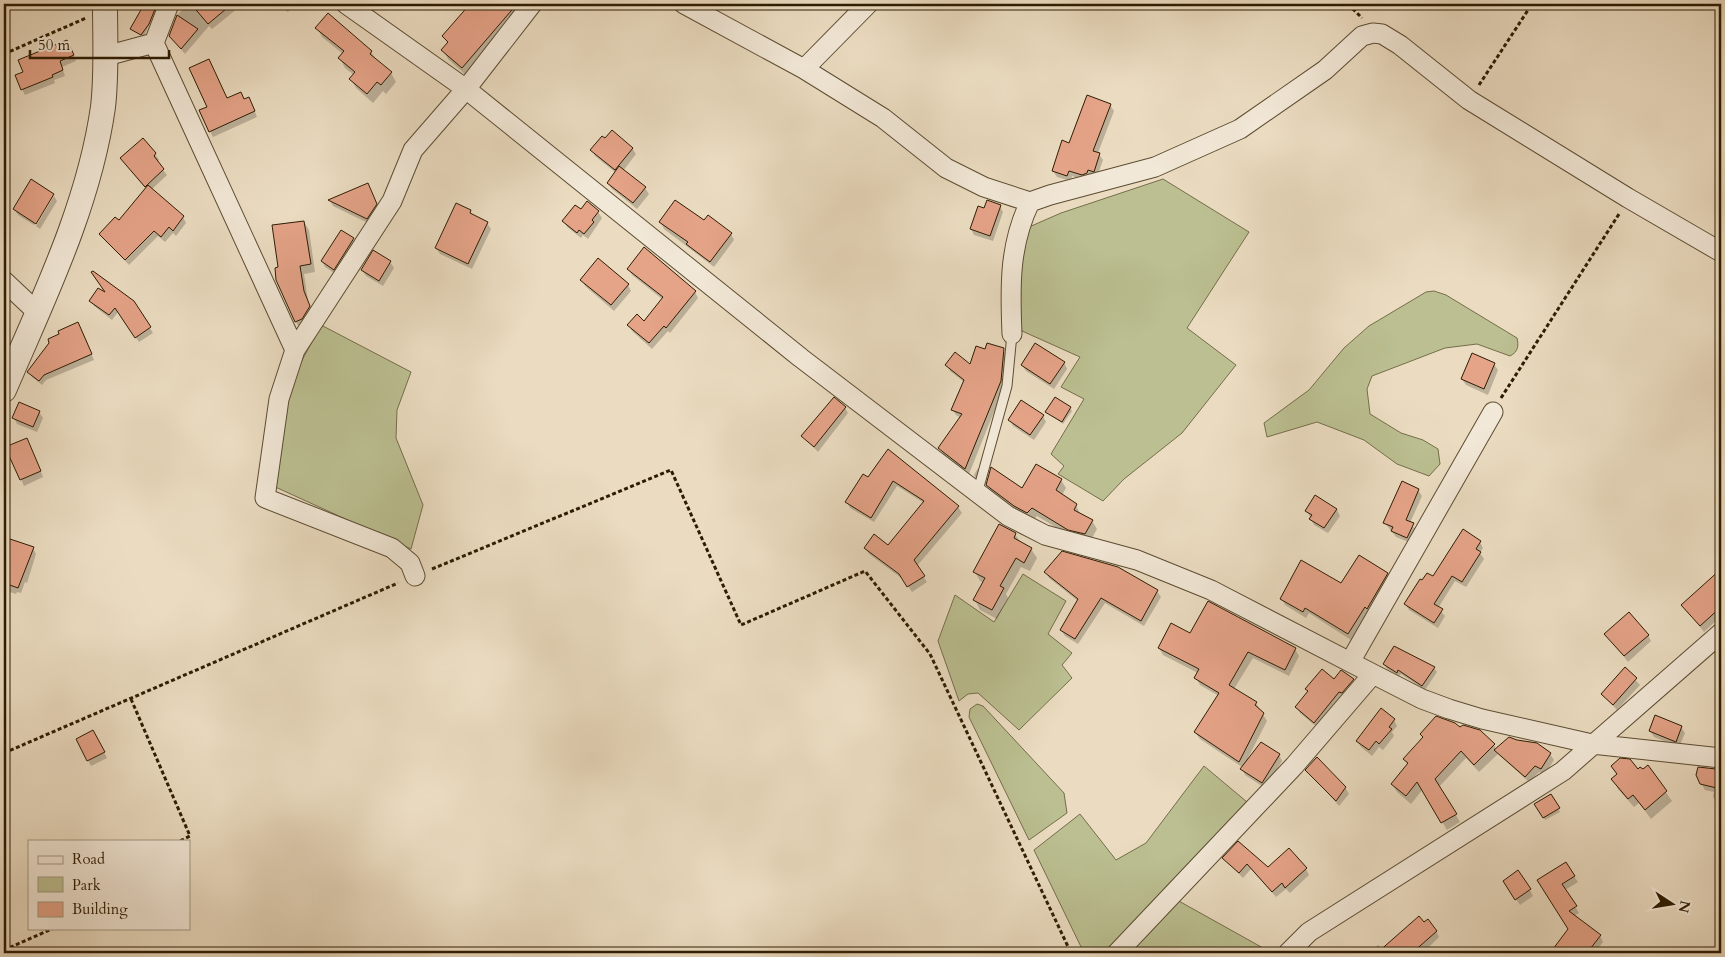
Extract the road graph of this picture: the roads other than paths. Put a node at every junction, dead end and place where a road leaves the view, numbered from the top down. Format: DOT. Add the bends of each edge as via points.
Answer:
graph roads {
  1 [pos="170,4"];
  2 [pos="346,4"];
  3 [pos="532,4"];
  4 [pos="684,4"];
  5 [pos="868,4"];
  6 [pos="105,6"];
  7 [pos="154,44"];
  8 [pos="106,56"];
  9 [pos="804,69"];
  10 [pos="466,90"];
  11 [pos="1030,202"];
  12 [pos="1721,252"];
  13 [pos="4,281"];
  14 [pos="37,312"];
  15 [pos="1012,334"];
  16 [pos="294,350"];
  17 [pos="4,390"];
  18 [pos="1493,412"];
  19 [pos="977,494"];
  20 [pos="415,576"];
  21 [pos="1721,633"];
  22 [pos="1350,662"];
  23 [pos="1373,674"];
  24 [pos="1592,744"];
  25 [pos="1721,758"];
  26 [pos="1117,953"];
  27 [pos="1288,953"];
  1 -- 7 [label="street"];
  2 -- 10 [label="street"];
  3 -- 10 [label="street"];
  4 -- 9 [label="street"];
  5 -- 9 [label="street"];
  6 -- 8 [label="street"];
  7 -- 8 [label="street"];
  7 -- 16 [label="street"];
  8 -- 14 [label="street" via="103,106 81,200"];
  9 -- 11 [label="street" via="884,118 946,168"];
  10 -- 16 [label="street" via="413,150 392,201"];
  10 -- 19 [label="street"];
  11 -- 12 [label="street" via="1155,167 1240,129 1325,70 1362,36 1373,33 1382,34 1400,45 1469,100"];
  11 -- 15 [label="street" via="1020,223 1011,266"];
  13 -- 14 [label="street"];
  14 -- 17 [label="street"];
  15 -- 19 [label="lane" via="1007,386"];
  16 -- 20 [label="street" via="278,399 265,498 392,548 410,562"];
  18 -- 22 [label="street"];
  19 -- 22 [label="street" via="1008,516 1044,535 1137,560 1211,590"];
  21 -- 24 [label="street"];
  22 -- 23 [label="street"];
  23 -- 24 [label="street" via="1448,709"];
  23 -- 26 [label="street" via="1294,766"];
  24 -- 25 [label="street"];
  24 -- 27 [label="street" via="1563,771 1309,932"];
}
